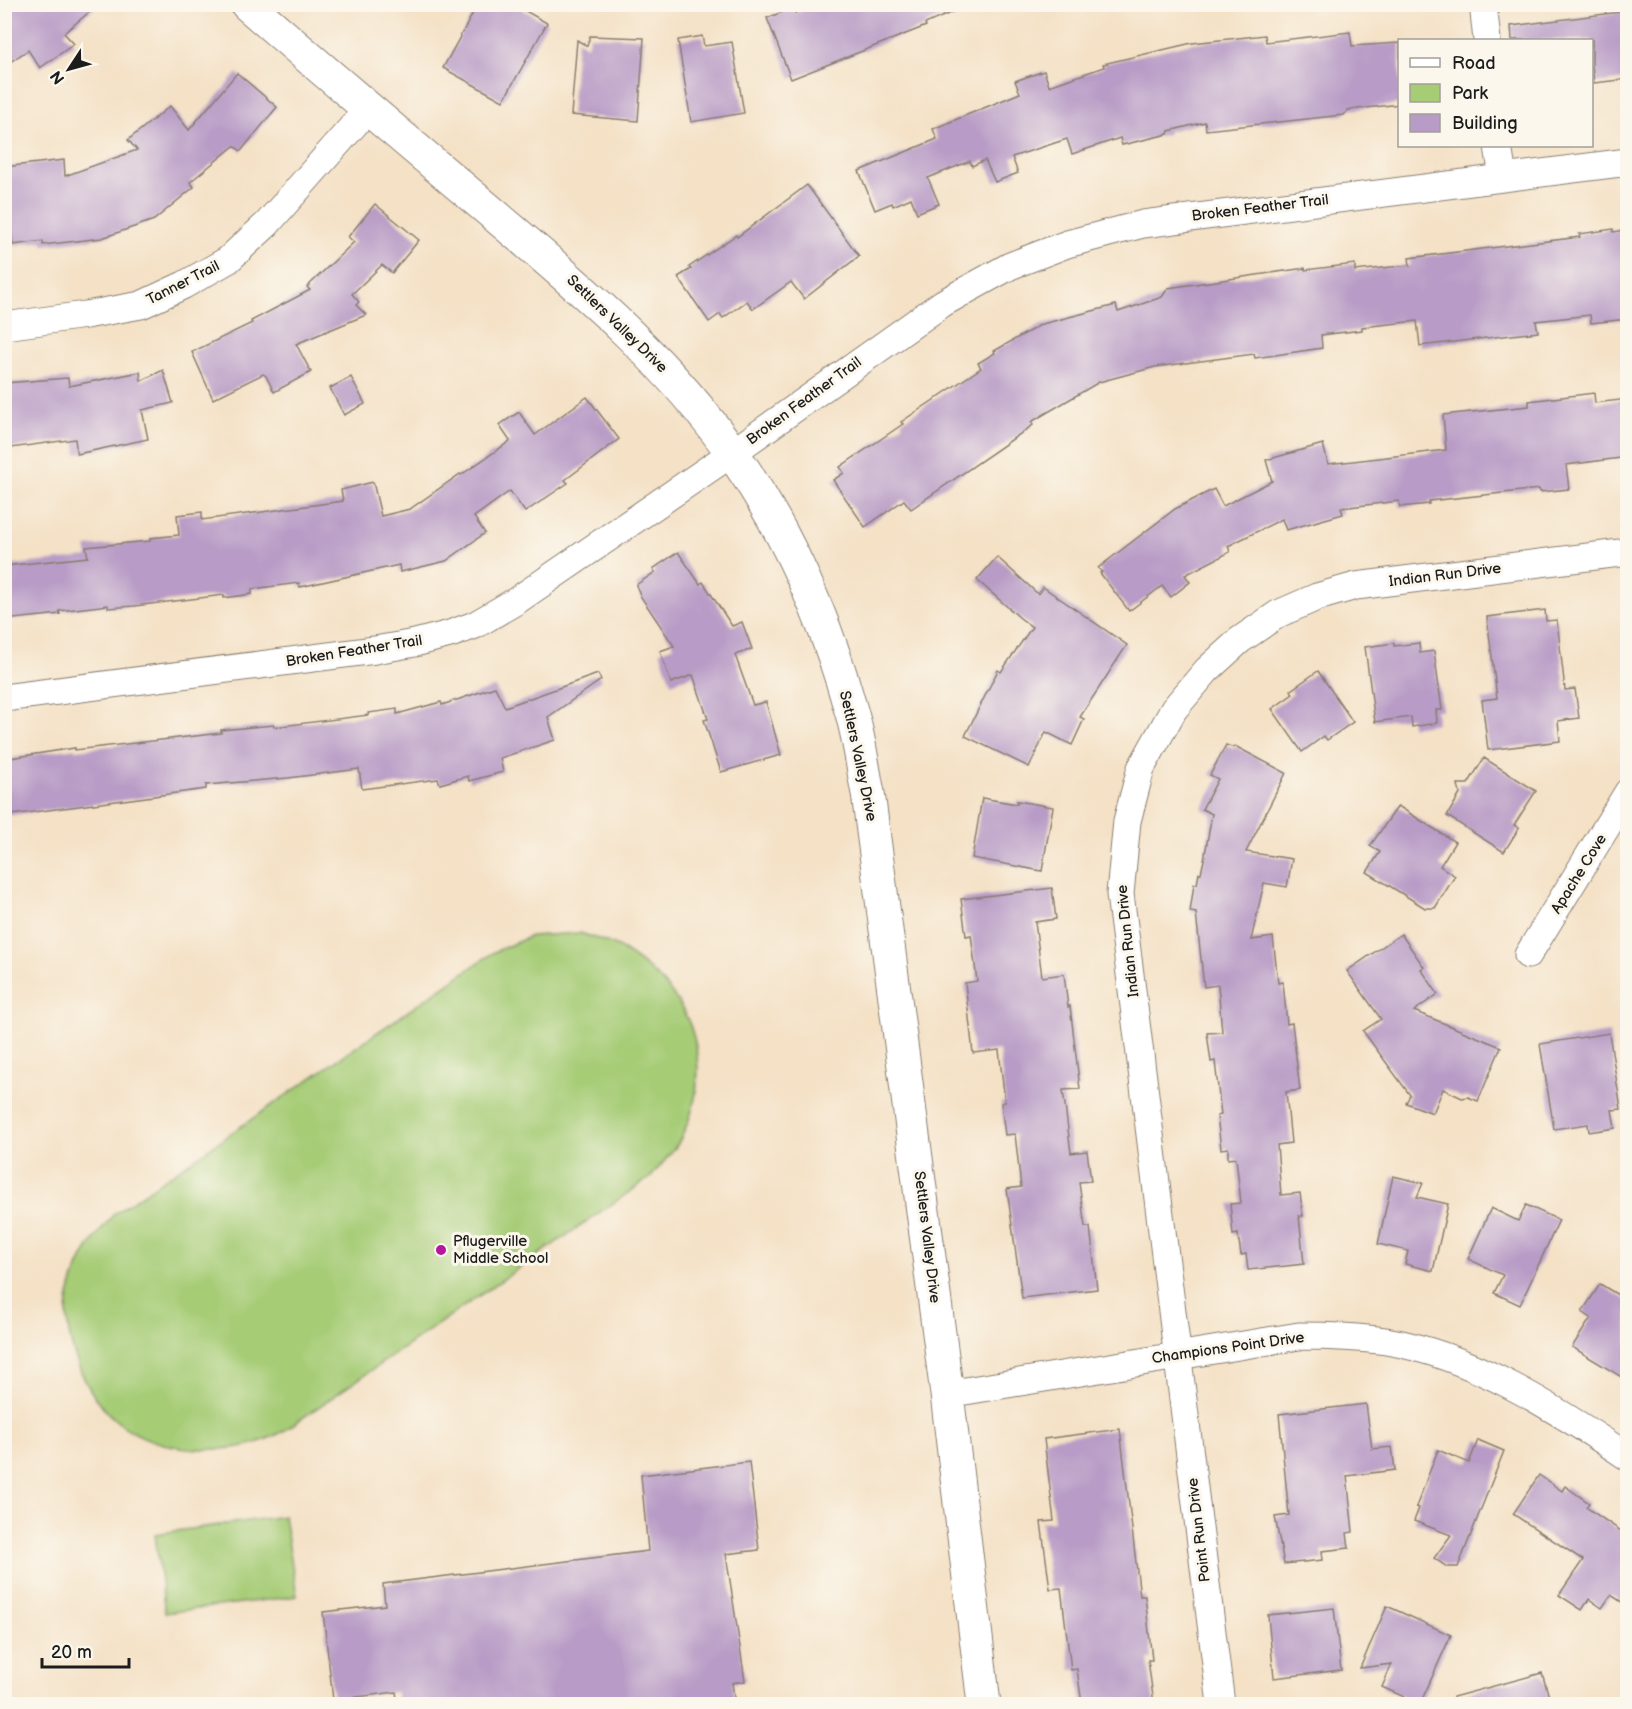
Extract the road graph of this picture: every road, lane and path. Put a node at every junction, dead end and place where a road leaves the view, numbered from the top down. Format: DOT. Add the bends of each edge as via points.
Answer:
graph roads {
  1 [pos="247,4"];
  2 [pos="1483,4"];
  3 [pos="1487,39"];
  4 [pos="368,109"];
  5 [pos="1498,147"];
  6 [pos="1628,162"];
  7 [pos="1503,177"];
  8 [pos="4,326"];
  9 [pos="732,453"];
  10 [pos="1628,552"];
  11 [pos="4,698"];
  12 [pos="1628,792"];
  13 [pos="1528,955"];
  14 [pos="1178,1355"];
  15 [pos="947,1394"];
  16 [pos="1628,1457"];
  17 [pos="984,1704"];
  18 [pos="1221,1704"];
  1 -- 4 [label="street, Settlers Valley Drive"];
  2 -- 3 [label="street"];
  4 -- 8 [label="street, Tanner Trail" via="267,224 228,260 141,304"];
  4 -- 9 [label="street, Settlers Valley Drive" via="594,299 670,374"];
  5 -- 7 [label="street"];
  6 -- 7 [label="street, Broken Feather Trail"];
  7 -- 9 [label="street, Broken Feather Trail" via="1143,224 1067,244 1010,266 943,303"];
  9 -- 11 [label="street, Broken Feather Trail" via="516,601 475,625 450,634 375,650"];
  9 -- 15 [label="street, Settlers Valley Drive" via="795,561 825,629 851,708 868,793"];
  10 -- 14 [label="street, Indian Run Drive" via="1356,586 1317,597 1278,614 1240,640 1207,670 1174,709 1141,768 1127,820 1120,894"];
  12 -- 13 [label="street, Apache Cove"];
  14 -- 15 [label="street, Champions Point Drive"];
  14 -- 16 [label="street, Champions Point Drive" via="1299,1336 1346,1336 1388,1342 1435,1354 1492,1376 1560,1412"];
  14 -- 18 [label="street, Point Run Drive"];
  15 -- 17 [label="street, Settlers Valley Drive"];
}
